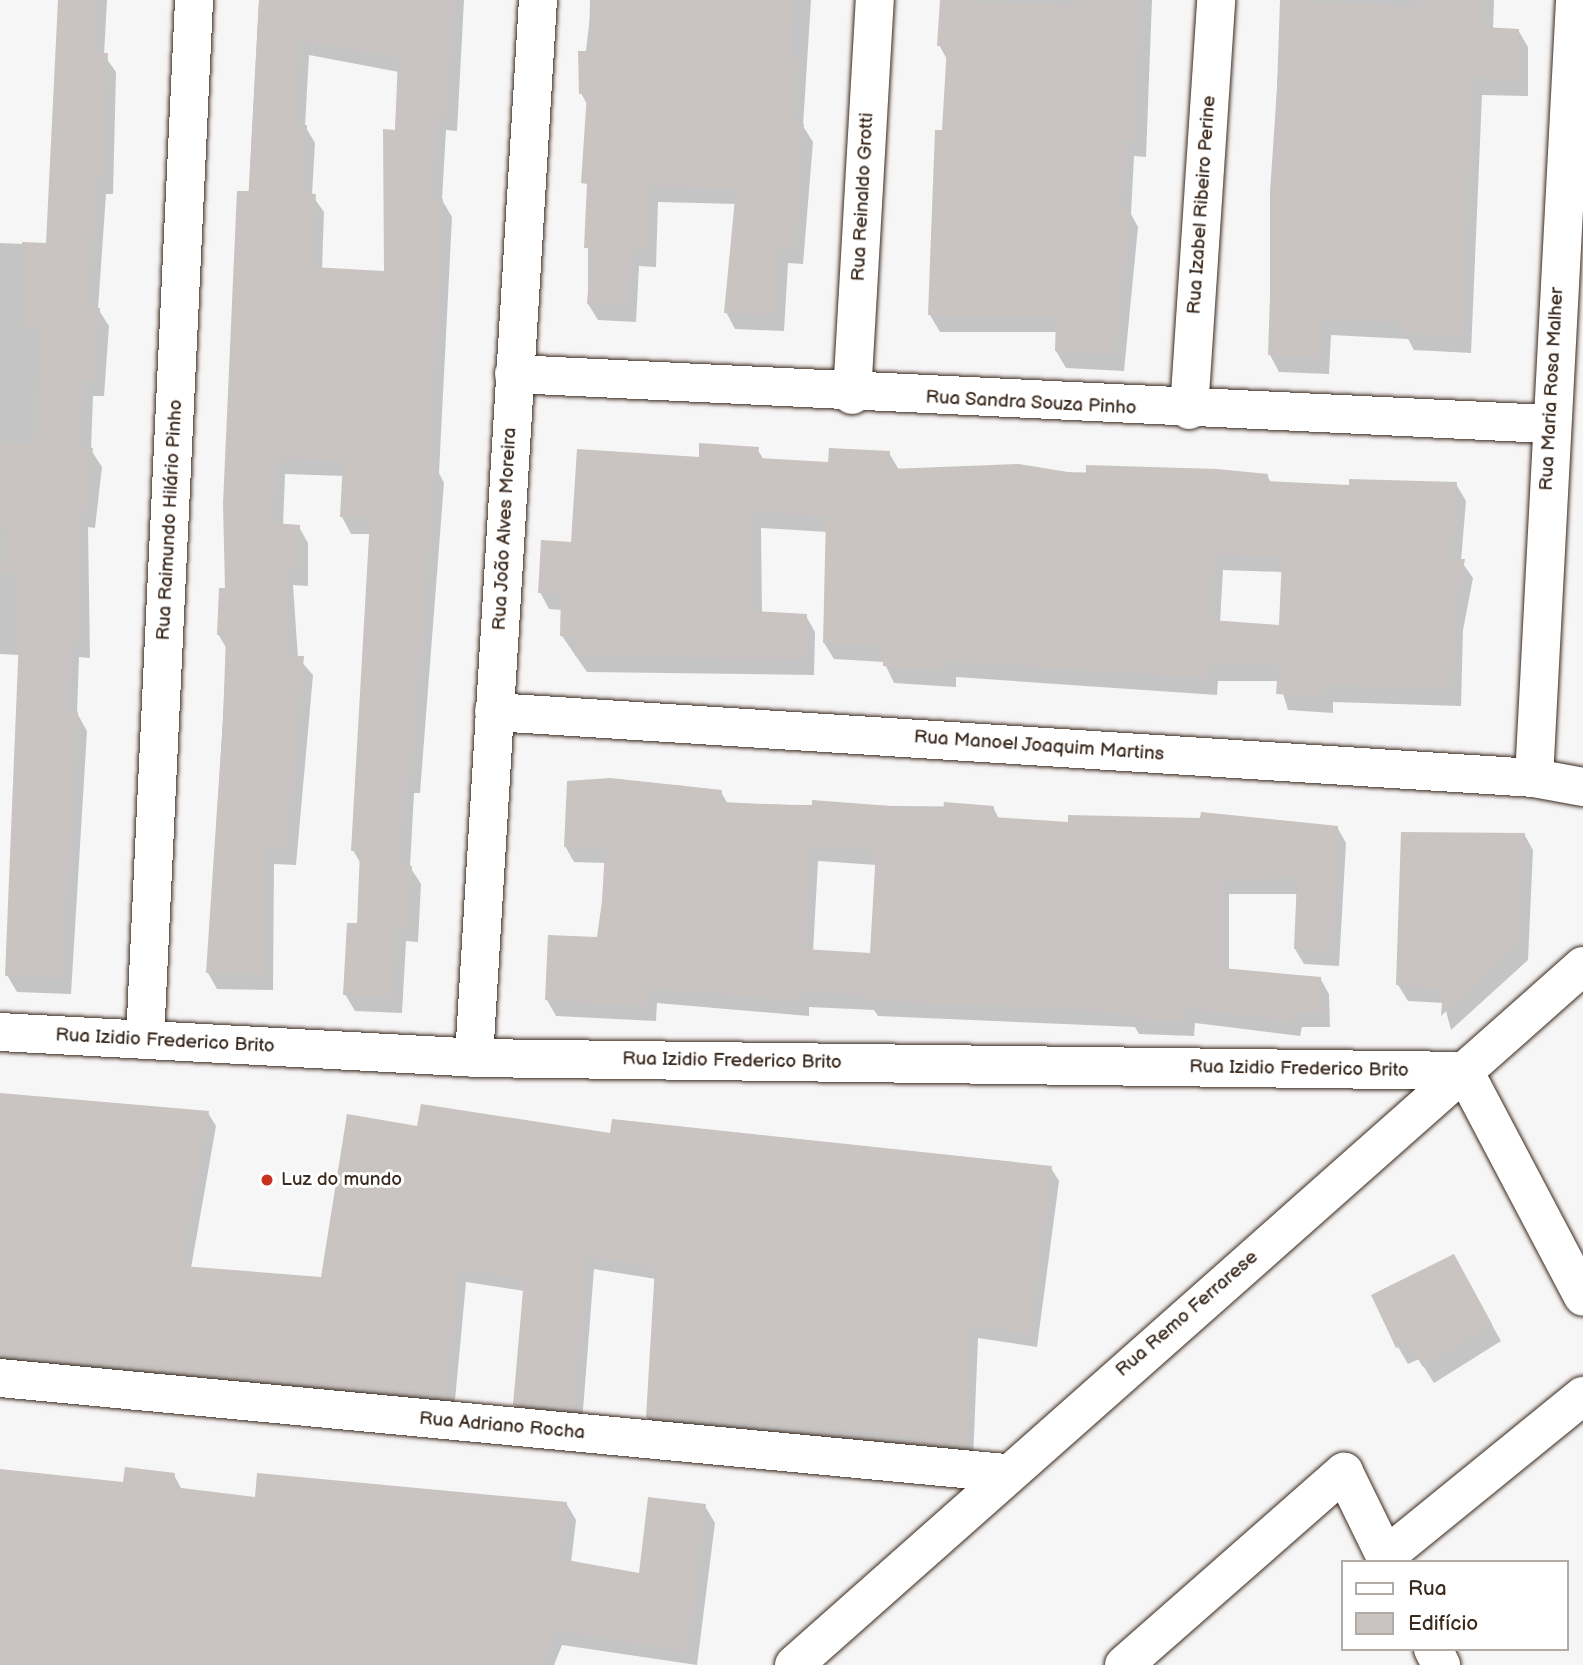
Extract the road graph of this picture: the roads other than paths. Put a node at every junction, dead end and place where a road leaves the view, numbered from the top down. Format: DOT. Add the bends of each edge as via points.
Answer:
graph roads {
  1 [pos="194,0"];
  2 [pos="538,0"];
  3 [pos="875,0"];
  4 [pos="1216,0"];
  5 [pos="1575,0"];
  6 [pos="514,374"];
  7 [pos="852,395"];
  8 [pos="1189,410"];
  9 [pos="1549,424"];
  10 [pos="494,712"];
  11 [pos="1534,778"];
  12 [pos="1583,787"];
  13 [pos="1583,966"];
  14 [pos="0,1032"];
  15 [pos="145,1040"];
  16 [pos="474,1058"];
  17 [pos="1464,1071"];
  18 [pos="1583,1297"];
  19 [pos="0,1378"];
  20 [pos="1583,1396"];
  21 [pos="1005,1474"];
  22 [pos="1387,1559"];
  23 [pos="794,1665"];
  24 [pos="1124,1665"];
  1 -- 15 [label="street, Rua Raimundo Hilário Pinho"];
  2 -- 6 [label="street, Rua João Alves Moreira"];
  3 -- 7 [label="street, Rua Reinaldo Grotti"];
  4 -- 8 [label="street, Rua Izabel Ribeiro Perine"];
  5 -- 9 [label="street, Rua Maria Rosa Malher"];
  6 -- 7 [label="street, Rua Sandra Souza Pinho"];
  6 -- 10 [label="street, Rua João Alves Moreira"];
  7 -- 8 [label="street, Rua Sandra Souza Pinho"];
  8 -- 9 [label="street, Rua Sandra Souza Pinho"];
  9 -- 11 [label="street, Rua Maria Rosa Malher"];
  10 -- 11 [label="street, Rua Manoel Joaquim Martins"];
  10 -- 16 [label="street, Rua João Alves Moreira"];
  11 -- 12 [label="street, Rua Manoel Joaquim Martins"];
  13 -- 17 [label="street, Rua Remo Ferrarese"];
  14 -- 15 [label="street, Rua Izidio Frederico Brito"];
  15 -- 16 [label="street, Rua Izidio Frederico Brito"];
  16 -- 17 [label="street, Rua Izidio Frederico Brito"];
  17 -- 18 [label="street"];
  17 -- 21 [label="street, Rua Remo Ferrarese"];
  19 -- 21 [label="street, Rua Adriano Rocha"];
  20 -- 22 [label="street"];
  21 -- 23 [label="street, Rua Remo Ferrarese"];
  22 -- 24 [label="street" via="1344,1472"];
}
